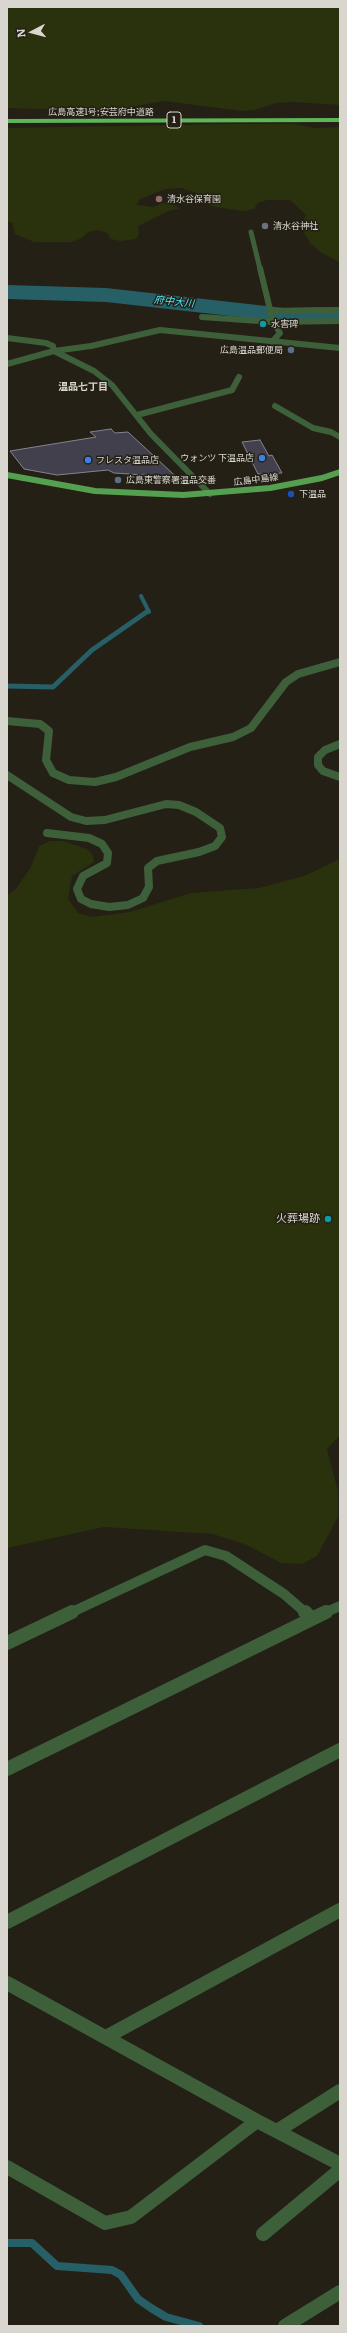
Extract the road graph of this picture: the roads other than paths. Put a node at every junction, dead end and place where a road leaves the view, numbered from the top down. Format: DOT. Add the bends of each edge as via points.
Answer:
graph roads {
  1 [pos="24,113"];
  2 [pos="340,115"];
  3 [pos="230,116"];
  4 [pos="7,117"];
  5 [pos="224,120"];
  6 [pos="340,120"];
  7 [pos="7,121"];
  8 [pos="7,125"];
  9 [pos="251,232"];
  10 [pos="340,310"];
  11 [pos="270,311"];
  12 [pos="202,317"];
  13 [pos="340,321"];
  14 [pos="273,322"];
  15 [pos="7,338"];
  16 [pos="272,342"];
  17 [pos="340,348"];
  18 [pos="54,351"];
  19 [pos="7,364"];
  20 [pos="239,377"];
  21 [pos="275,406"];
  22 [pos="137,415"];
  23 [pos="340,437"];
  24 [pos="340,472"];
  25 [pos="7,475"];
  26 [pos="210,494"];
  27 [pos="340,662"];
  28 [pos="7,721"];
  29 [pos="340,744"];
  30 [pos="7,775"];
  31 [pos="340,777"];
  32 [pos="47,832"];
  33 [pos="340,1606"];
  34 [pos="312,1619"];
  35 [pos="7,1643"];
  36 [pos="340,1750"];
  37 [pos="7,1769"];
  38 [pos="340,1910"];
  39 [pos="7,1922"];
  40 [pos="7,1984"];
  41 [pos="106,2037"];
  42 [pos="340,2091"];
  43 [pos="256,2121"];
  44 [pos="277,2131"];
  45 [pos="340,2164"];
  46 [pos="7,2167"];
  47 [pos="340,2170"];
  48 [pos="263,2234"];
  49 [pos="340,2292"];
  50 [pos="285,2326"];
  1 -- 3 [label="highway"];
  2 -- 3 [label="highway, 広島高速1号;安芸府中道路 / 1"];
  3 -- 4 [label="highway, 広島高速1号;安芸府中道路 / 1"];
  5 -- 6 [label="highway, 広島高速1号;安芸府中道路 / 1"];
  5 -- 7 [label="highway, 広島高速1号;安芸府中道路 / 1"];
  5 -- 8 [label="highway"];
  9 -- 11 [label="street"];
  10 -- 11 [label="street"];
  11 -- 14 [label="street"];
  12 -- 14 [label="street"];
  13 -- 14 [label="street"];
  14 -- 16 [label="street" via="280,333"];
  15 -- 18 [label="street" via="46,343 53,346"];
  16 -- 17 [label="street"];
  16 -- 18 [label="street" via="160,330 91,346"];
  18 -- 19 [label="street"];
  18 -- 22 [label="street" via="94,371 112,385"];
  20 -- 22 [label="street" via="232,390"];
  21 -- 23 [label="street" via="313,428"];
  22 -- 26 [label="street" via="151,434"];
  24 -- 26 [label="main road, 広島中島線" via="277,487"];
  25 -- 26 [label="main road, 広島中島線" via="67,488 102,492 153,495"];
  27 -- 28 [label="street" via="298,674 286,682 251,728 233,737 190,747 116,778 95,782 69,780 53,773 46,760 49,732 40,724"];
  29 -- 31 [label="street" via="325,750 318,757 318,765 323,771"];
  30 -- 32 [label="street" via="71,817 86,821 105,820 166,804 179,805 196,812 220,828 222,837 215,846 199,852 157,861 148,868 149,887 143,898 128,905 109,907 91,904 81,899 77,889 83,876 106,863 108,853 102,844 89,838"];
  33 -- 34 [label="street"];
  34 -- 35 [label="street" via="284,1594 226,1556 205,1550"];
  34 -- 37 [label="street"];
  36 -- 39 [label="street"];
  38 -- 41 [label="street"];
  40 -- 41 [label="street"];
  41 -- 43 [label="street"];
  42 -- 44 [label="street"];
  43 -- 44 [label="street"];
  43 -- 46 [label="street" via="131,2217 105,2223"];
  44 -- 45 [label="street"];
  47 -- 48 [label="street"];
  49 -- 50 [label="street"];
}
